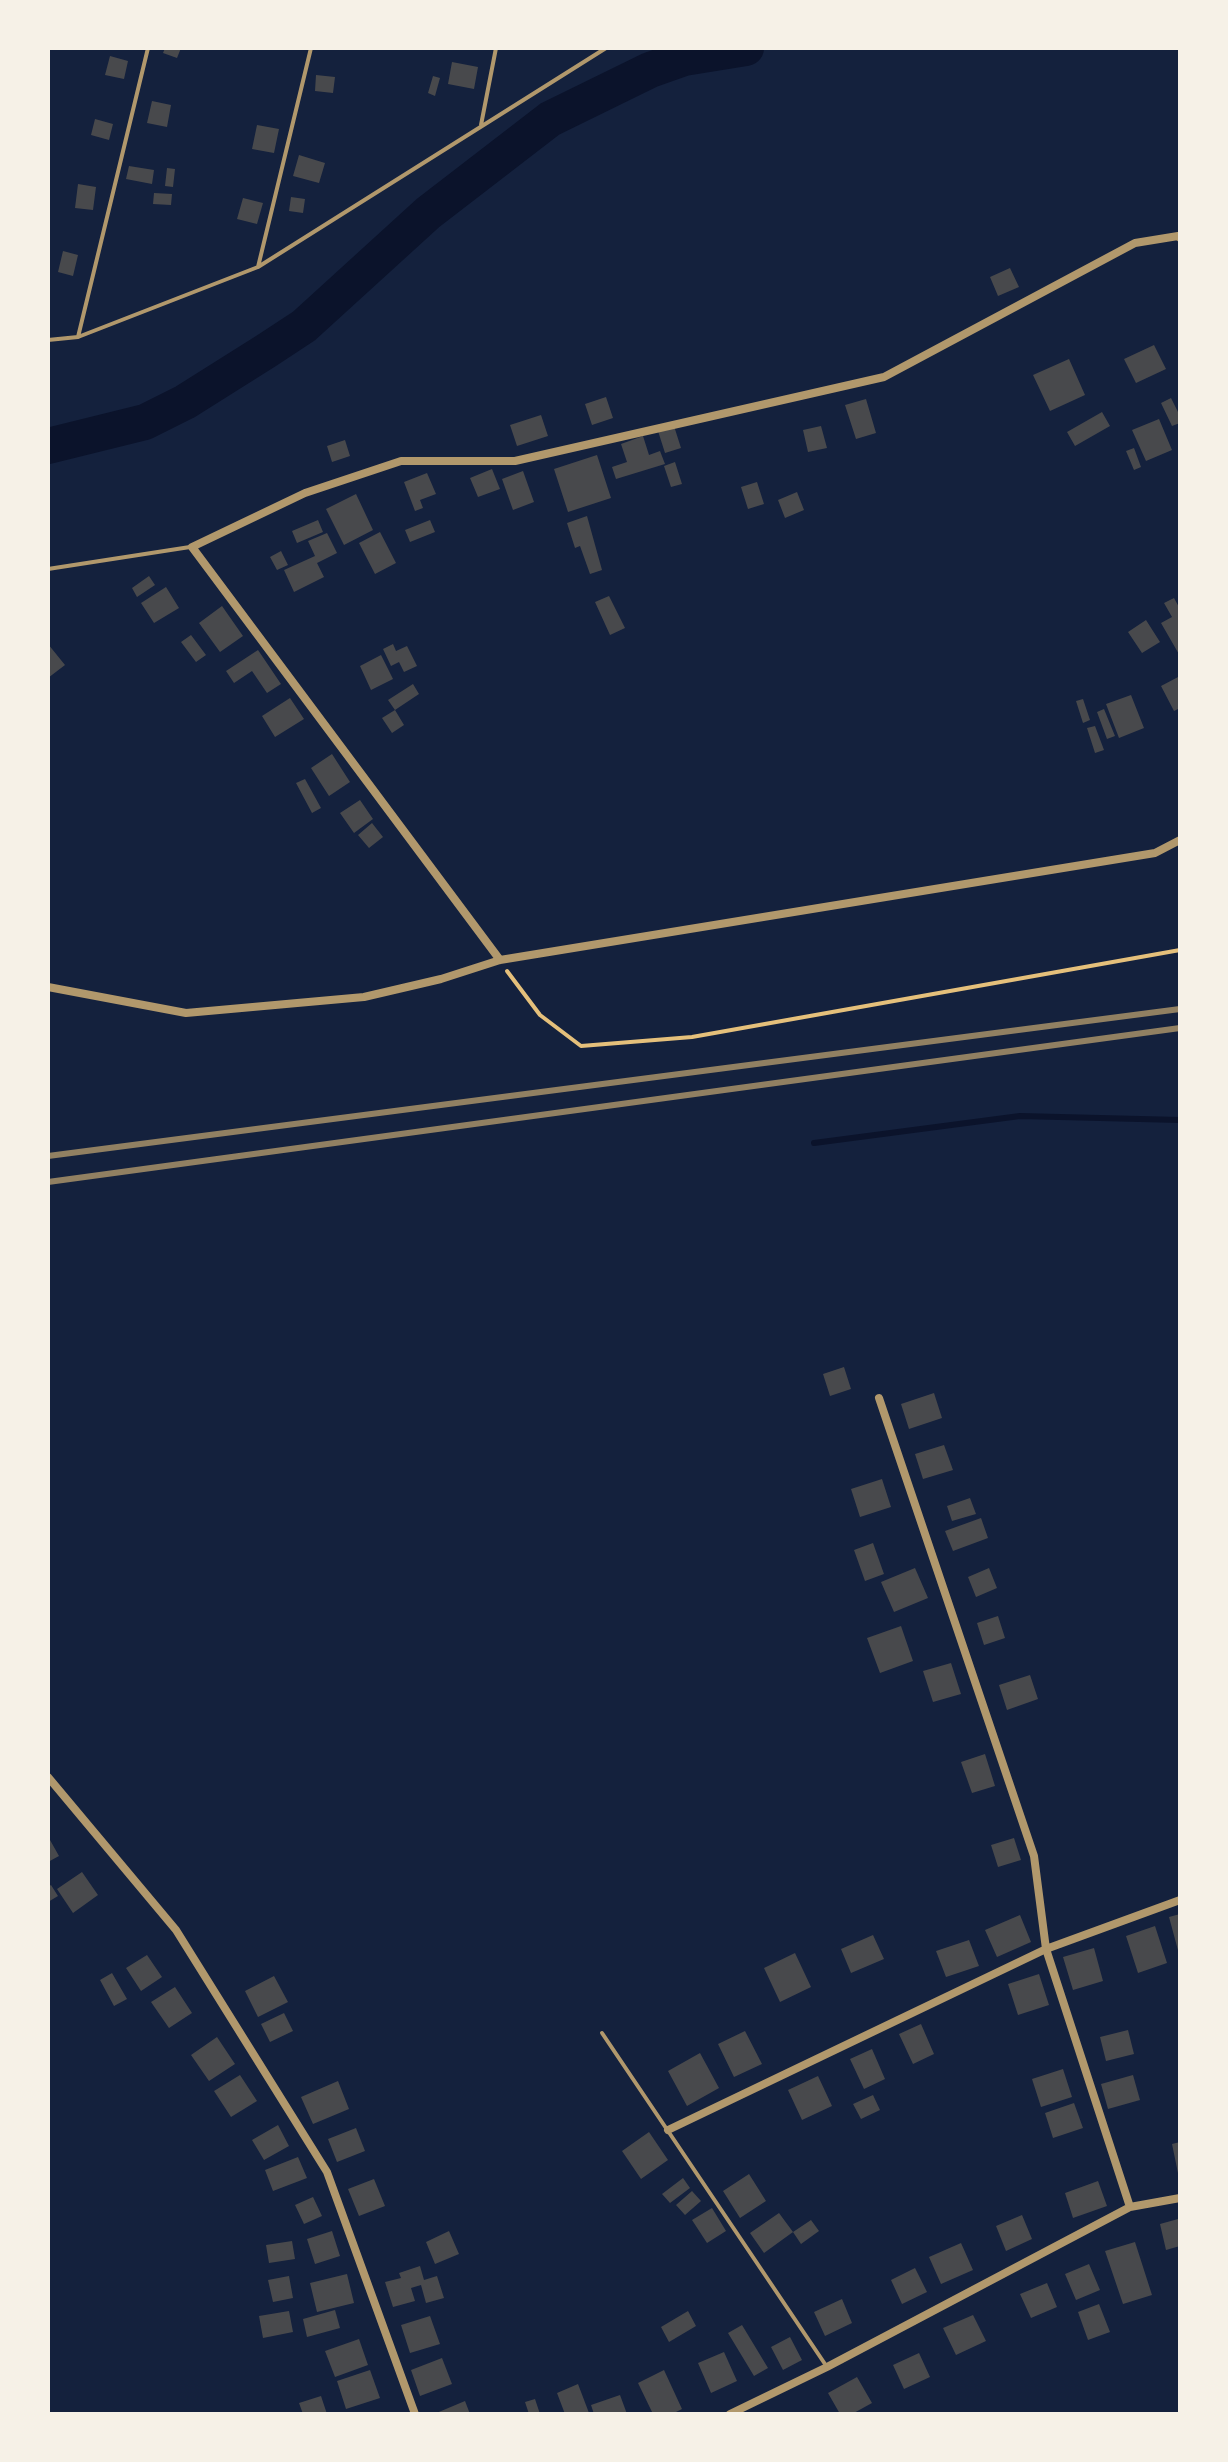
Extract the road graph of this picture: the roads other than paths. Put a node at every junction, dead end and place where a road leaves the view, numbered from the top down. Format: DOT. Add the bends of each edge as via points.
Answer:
graph roads {
  1 [pos="148,48"];
  2 [pos="311,48"];
  3 [pos="496,48"];
  4 [pos="606,48"];
  5 [pos="481,125"];
  6 [pos="1180,238"];
  7 [pos="258,267"];
  8 [pos="78,337"];
  9 [pos="48,340"];
  10 [pos="192,547"];
  11 [pos="48,569"];
  12 [pos="1180,840"];
  13 [pos="500,960"];
  14 [pos="48,987"];
  15 [pos="879,1398"];
  16 [pos="48,1777"];
  17 [pos="1180,1900"];
  18 [pos="1046,1949"];
  19 [pos="602,2033"];
  20 [pos="668,2130"];
  21 [pos="1180,2198"];
  22 [pos="1130,2207"];
  23 [pos="827,2367"];
  24 [pos="415,2414"];
  25 [pos="730,2414"];
  1 -- 8 [label="lane"];
  2 -- 7 [label="lane"];
  3 -- 5 [label="lane"];
  4 -- 5 [label="lane"];
  5 -- 7 [label="lane"];
  6 -- 10 [label="street" via="1135,243 884,377 515,461 401,461 305,493"];
  7 -- 8 [label="lane"];
  8 -- 9 [label="lane"];
  10 -- 11 [label="lane"];
  10 -- 13 [label="street"];
  12 -- 13 [label="street" via="1155,853"];
  13 -- 14 [label="street" via="364,997 186,1013"];
  15 -- 18 [label="street" via="1034,1856"];
  16 -- 24 [label="street" via="176,1930 327,2172"];
  17 -- 18 [label="street"];
  18 -- 20 [label="street"];
  18 -- 22 [label="street"];
  19 -- 20 [label="lane"];
  20 -- 23 [label="lane"];
  21 -- 22 [label="street"];
  22 -- 23 [label="street"];
  23 -- 25 [label="street"];
}
